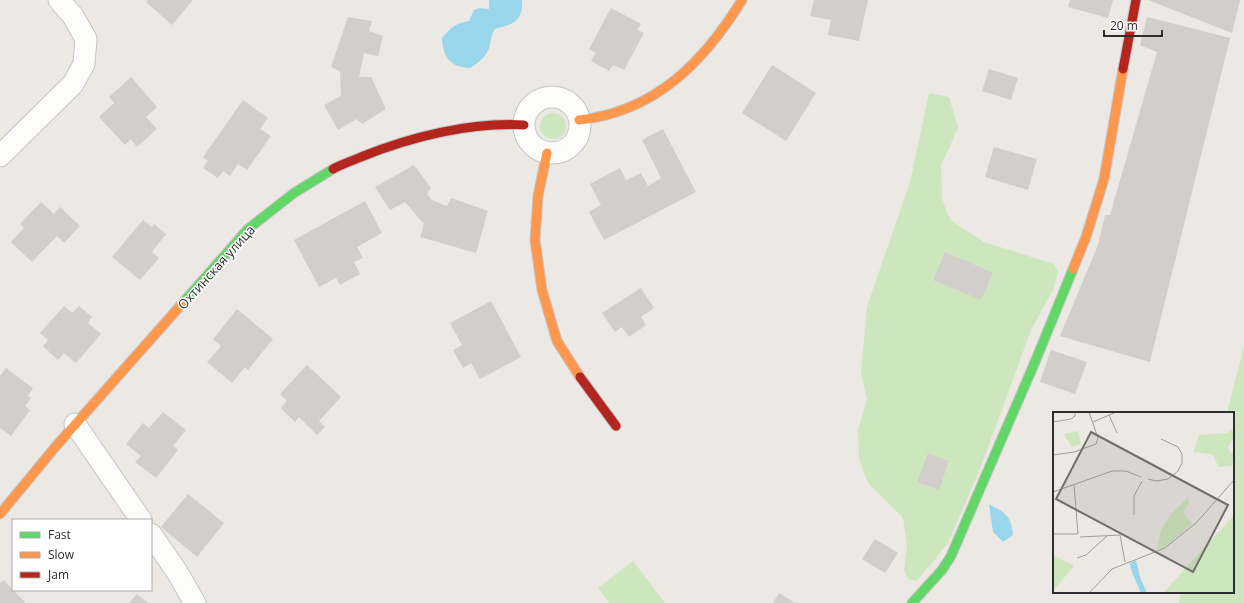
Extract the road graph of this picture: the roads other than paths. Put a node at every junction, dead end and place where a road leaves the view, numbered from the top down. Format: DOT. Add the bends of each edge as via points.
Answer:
graph roads {
  1 [pos="59,0"];
  2 [pos="742,0"];
  3 [pos="1136,0"];
  4 [pos="579,120"];
  5 [pos="524,125"];
  6 [pos="547,153"];
  7 [pos="0,156"];
  8 [pos="75,424"];
  9 [pos="616,426"];
  10 [pos="0,514"];
  11 [pos="140,519"];
  12 [pos="152,535"];
  13 [pos="195,603"];
  14 [pos="912,603"];
  1 -- 7 [label="street" via="73,16 86,39 84,64 73,84"];
  2 -- 4 [label="street" via="718,38 696,62 664,89 627,109 602,118"];
  3 -- 14 [label="street" via="1104,180 1078,259 951,556 942,570"];
  4 -- 5 [label="street" via="570,103 556,97 542,98 530,107"];
  4 -- 6 [label="street" via="580,130 574,143 561,152"];
  5 -- 6 [label="street" via="525,135 533,147"];
  5 -- 8 [label="street, Охтинская улица" via="507,124 444,132 394,144 335,168 294,193 248,229"];
  6 -- 9 [label="street" via="538,196 535,240 542,290 557,341 590,393"];
  8 -- 10 [label="street, Охтинская улица"];
  8 -- 11 [label="street"];
  12 -- 13 [label="street"];
}
